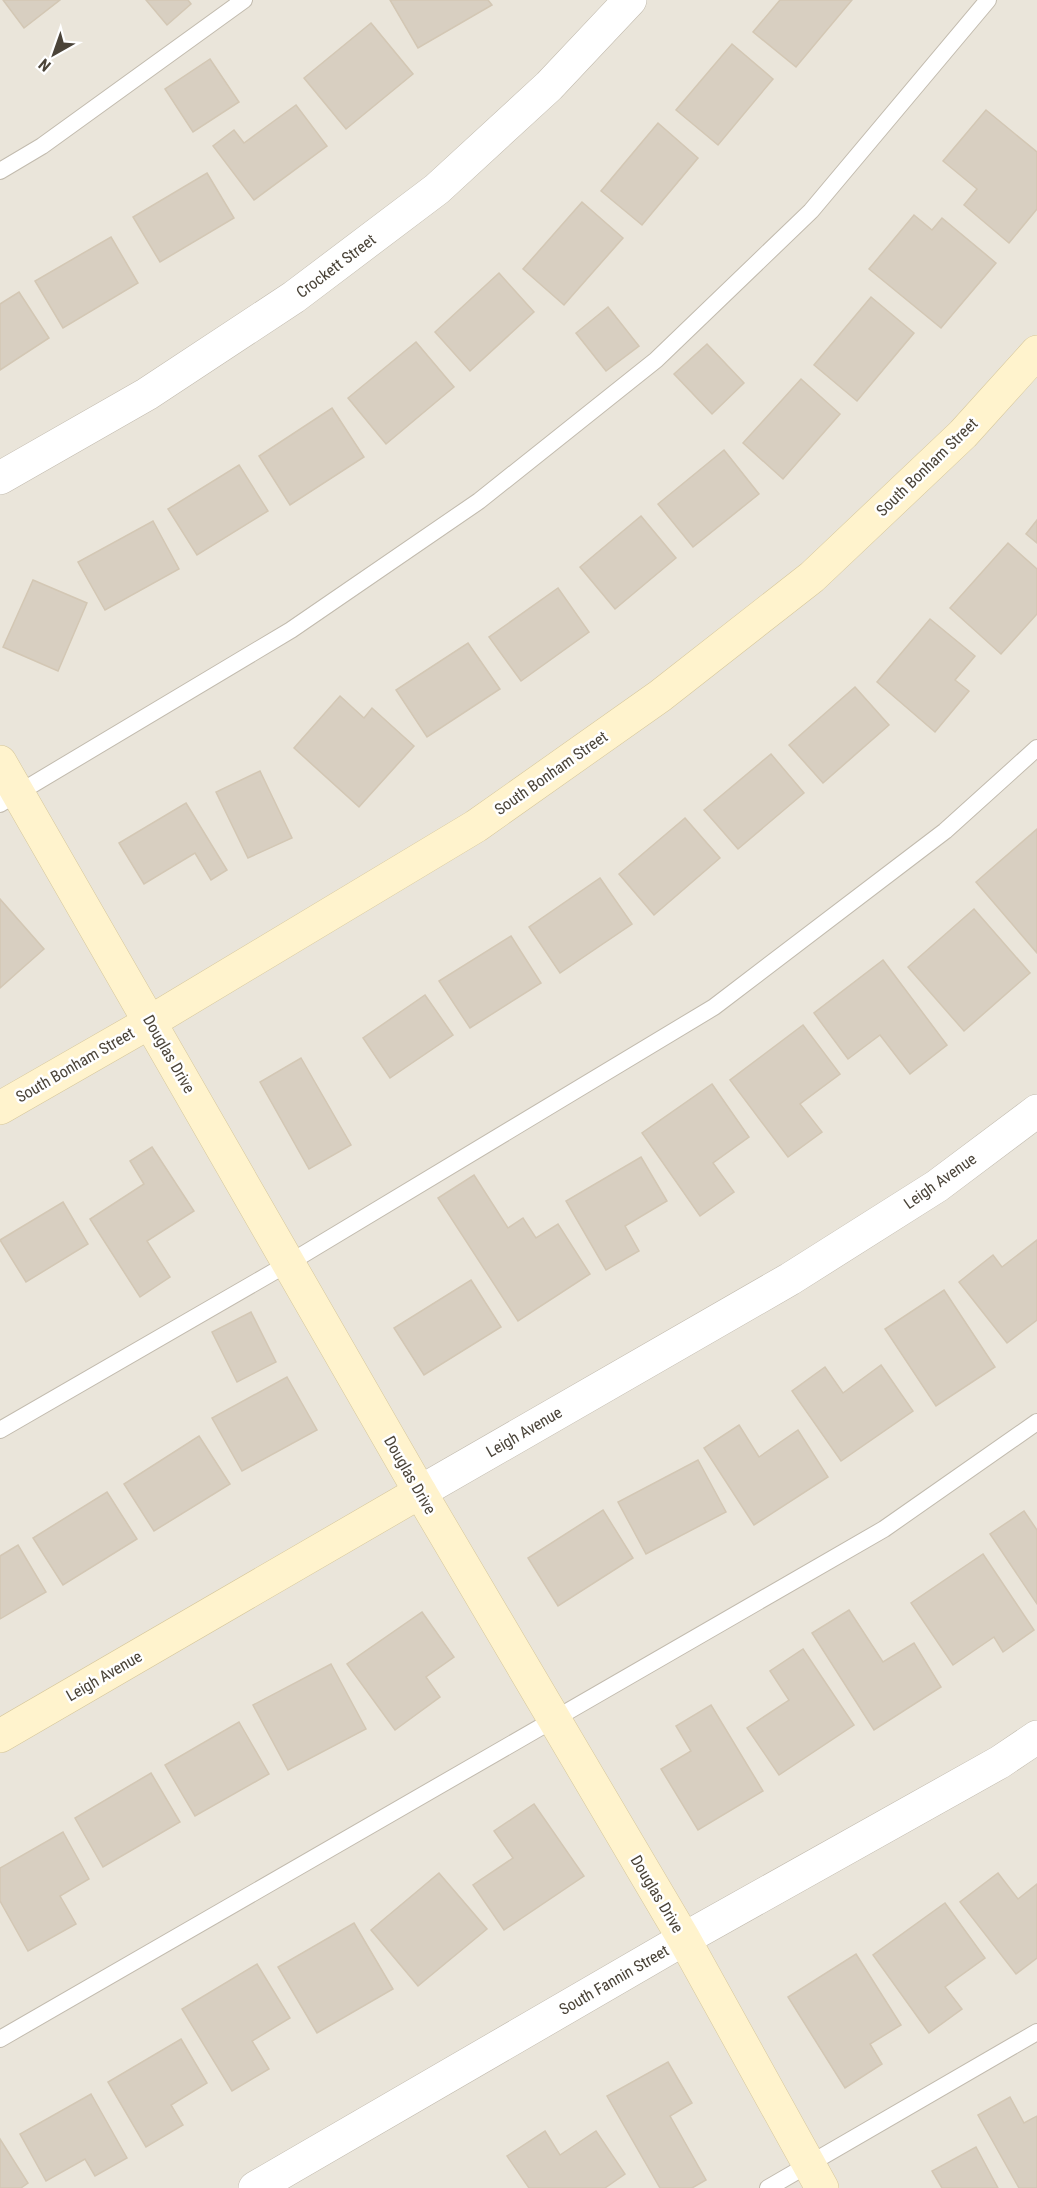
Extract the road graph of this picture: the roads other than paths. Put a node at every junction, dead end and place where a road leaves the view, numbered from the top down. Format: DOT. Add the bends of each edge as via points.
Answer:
graph roads {
  1 [pos="244,0"];
  2 [pos="630,0"];
  3 [pos="988,0"];
  4 [pos="0,171"];
  5 [pos="1037,352"];
  6 [pos="0,478"];
  7 [pos="1037,748"];
  8 [pos="0,762"];
  9 [pos="9,799"];
  10 [pos="150,1022"];
  11 [pos="0,1108"];
  12 [pos="1037,1111"];
  13 [pos="289,1263"];
  14 [pos="1037,1422"];
  15 [pos="0,1430"];
  16 [pos="420,1492"];
  17 [pos="555,1720"];
  18 [pos="0,1736"];
  19 [pos="1037,1737"];
  20 [pos="684,1939"];
  21 [pos="1037,2032"];
  22 [pos="0,2039"];
  23 [pos="816,2176"];
  24 [pos="255,2188"];
  25 [pos="768,2188"];
  1 -- 4 [label="lane" via="52,139"];
  2 -- 6 [label="street, Crockett Street" via="549,86 437,189 294,297 147,394"];
  3 -- 9 [label="lane" via="811,210 656,360 479,501 291,630"];
  5 -- 10 [label="street, South Bonham Street" via="963,434 812,577 660,696 476,826"];
  7 -- 13 [label="lane" via="945,831 714,1007"];
  8 -- 9 [label="street, Douglas Drive"];
  9 -- 10 [label="street, Douglas Drive"];
  10 -- 11 [label="street, South Bonham Street"];
  10 -- 13 [label="street, Douglas Drive"];
  12 -- 16 [label="street, Leigh Avenue" via="937,1186 790,1279"];
  13 -- 15 [label="lane"];
  13 -- 16 [label="street, Douglas Drive"];
  14 -- 17 [label="lane" via="884,1529"];
  16 -- 17 [label="street, Douglas Drive"];
  16 -- 18 [label="street, Leigh Avenue"];
  17 -- 20 [label="street, Douglas Drive"];
  17 -- 22 [label="lane"];
  19 -- 20 [label="street, South Fannin Street" via="1000,1762"];
  20 -- 23 [label="street, Douglas Drive"];
  20 -- 24 [label="street, South Fannin Street"];
  21 -- 23 [label="lane"];
  23 -- 25 [label="lane"];
}
